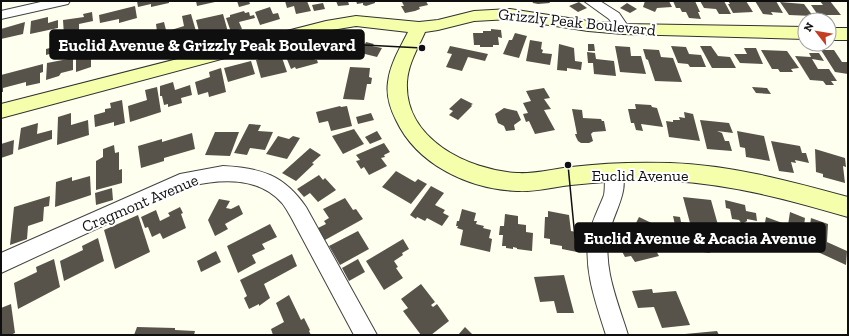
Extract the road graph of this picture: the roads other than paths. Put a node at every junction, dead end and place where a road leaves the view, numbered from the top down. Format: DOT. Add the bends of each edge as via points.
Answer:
graph roads {
  1 [pos="63,1"];
  2 [pos="591,1"];
  3 [pos="1,15"];
  4 [pos="419,27"];
  5 [pos="623,29"];
  6 [pos="797,33"];
  7 [pos="837,34"];
  8 [pos="848,34"];
  9 [pos="1,110"];
  10 [pos="614,173"];
  11 [pos="848,207"];
  12 [pos="1,263"];
  13 [pos="366,335"];
  14 [pos="617,335"];
  1 -- 3 [label="street"];
  2 -- 5 [label="street" via="614,16"];
  4 -- 5 [label="street, Grizzly Peak Boulevard" via="474,16 510,14"];
  4 -- 9 [label="street, Grizzly Peak Boulevard" via="356,21 326,26"];
  4 -- 10 [label="street, Euclid Avenue" via="404,58 397,88 400,105 415,137 429,150 447,162 470,172 511,181 535,182"];
  5 -- 6 [label="street, Grizzly Peak Boulevard"];
  7 -- 8 [label="street"];
  10 -- 11 [label="street, Euclid Avenue" via="671,172 731,180 777,188"];
  10 -- 14 [label="street" via="614,190 599,236 598,256 603,288"];
  12 -- 13 [label="street, Cragmont Avenue" via="186,179 224,173 252,176 278,188 289,198"];
}
